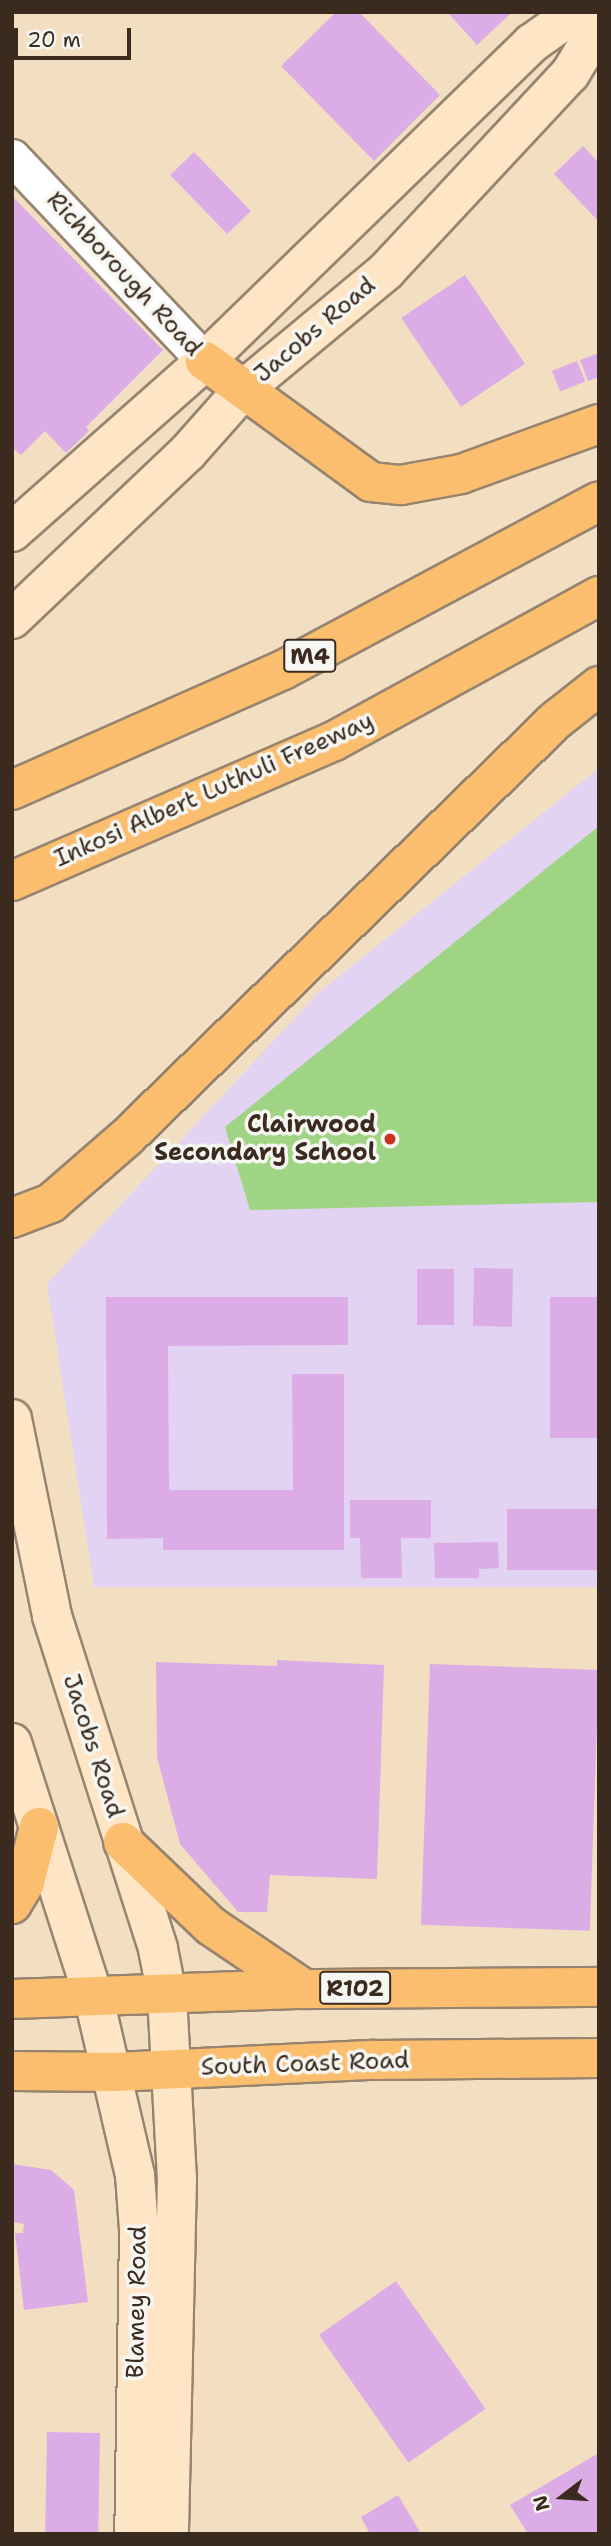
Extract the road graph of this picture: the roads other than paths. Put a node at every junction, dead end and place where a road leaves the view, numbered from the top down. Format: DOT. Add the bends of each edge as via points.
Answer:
graph roads {
  1 [pos="576,12"];
  2 [pos="599,26"];
  3 [pos="12,157"];
  4 [pos="205,361"];
  5 [pos="244,389"];
  6 [pos="599,424"];
  7 [pos="599,501"];
  8 [pos="12,532"];
  9 [pos="599,596"];
  10 [pos="12,619"];
  11 [pos="599,686"];
  12 [pos="12,790"];
  13 [pos="13,881"];
  14 [pos="12,1218"];
  15 [pos="12,1419"];
  16 [pos="12,1743"];
  17 [pos="39,1827"];
  18 [pos="123,1842"];
  19 [pos="12,1904"];
  20 [pos="599,1987"];
  21 [pos="304,1989"];
  22 [pos="167,1995"];
  23 [pos="12,1999"];
  24 [pos="94,1999"];
  25 [pos="599,2057"];
  26 [pos="12,2071"];
  27 [pos="174,2071"];
  28 [pos="115,2072"];
  29 [pos="134,2534"];
  30 [pos="169,2534"];
  1 -- 4 [label="street, Jacobs Road" via="532,43"];
  2 -- 5 [label="street, Jacobs Road" via="570,74 386,271"];
  3 -- 4 [label="street, Richborough Road"];
  4 -- 5 [label="highway"];
  4 -- 8 [label="street, Jacobs Road"];
  5 -- 6 [label="highway" via="348,468 381,483 401,485 461,474"];
  5 -- 10 [label="street, Jacobs Road" via="188,452"];
  7 -- 12 [label="highway, M4" via="283,670"];
  9 -- 13 [label="highway, Inkosi Albert Luthuli Freeway" via="334,741"];
  11 -- 14 [label="highway" via="556,720 128,1136 51,1203"];
  15 -- 18 [label="street, Jacobs Road" via="52,1616"];
  16 -- 17 [label="street"];
  17 -- 19 [label="highway" via="25,1882"];
  17 -- 24 [label="street"];
  18 -- 21 [label="highway" via="211,1926"];
  18 -- 22 [label="street, Jacobs Road" via="158,1949"];
  20 -- 21 [label="highway, R102"];
  21 -- 22 [label="highway, R102"];
  22 -- 24 [label="highway, R102"];
  22 -- 27 [label="street, Jacobs Road"];
  23 -- 24 [label="highway, R102"];
  24 -- 28 [label="street"];
  25 -- 27 [label="highway, South Coast Road" via="374,2060"];
  26 -- 28 [label="highway, South Coast Road"];
  27 -- 28 [label="highway, South Coast Road"];
  27 -- 30 [label="street, Blamey Road" via="177,2178"];
  28 -- 29 [label="street, Blamey Road" via="135,2175 139,2230"];
}
